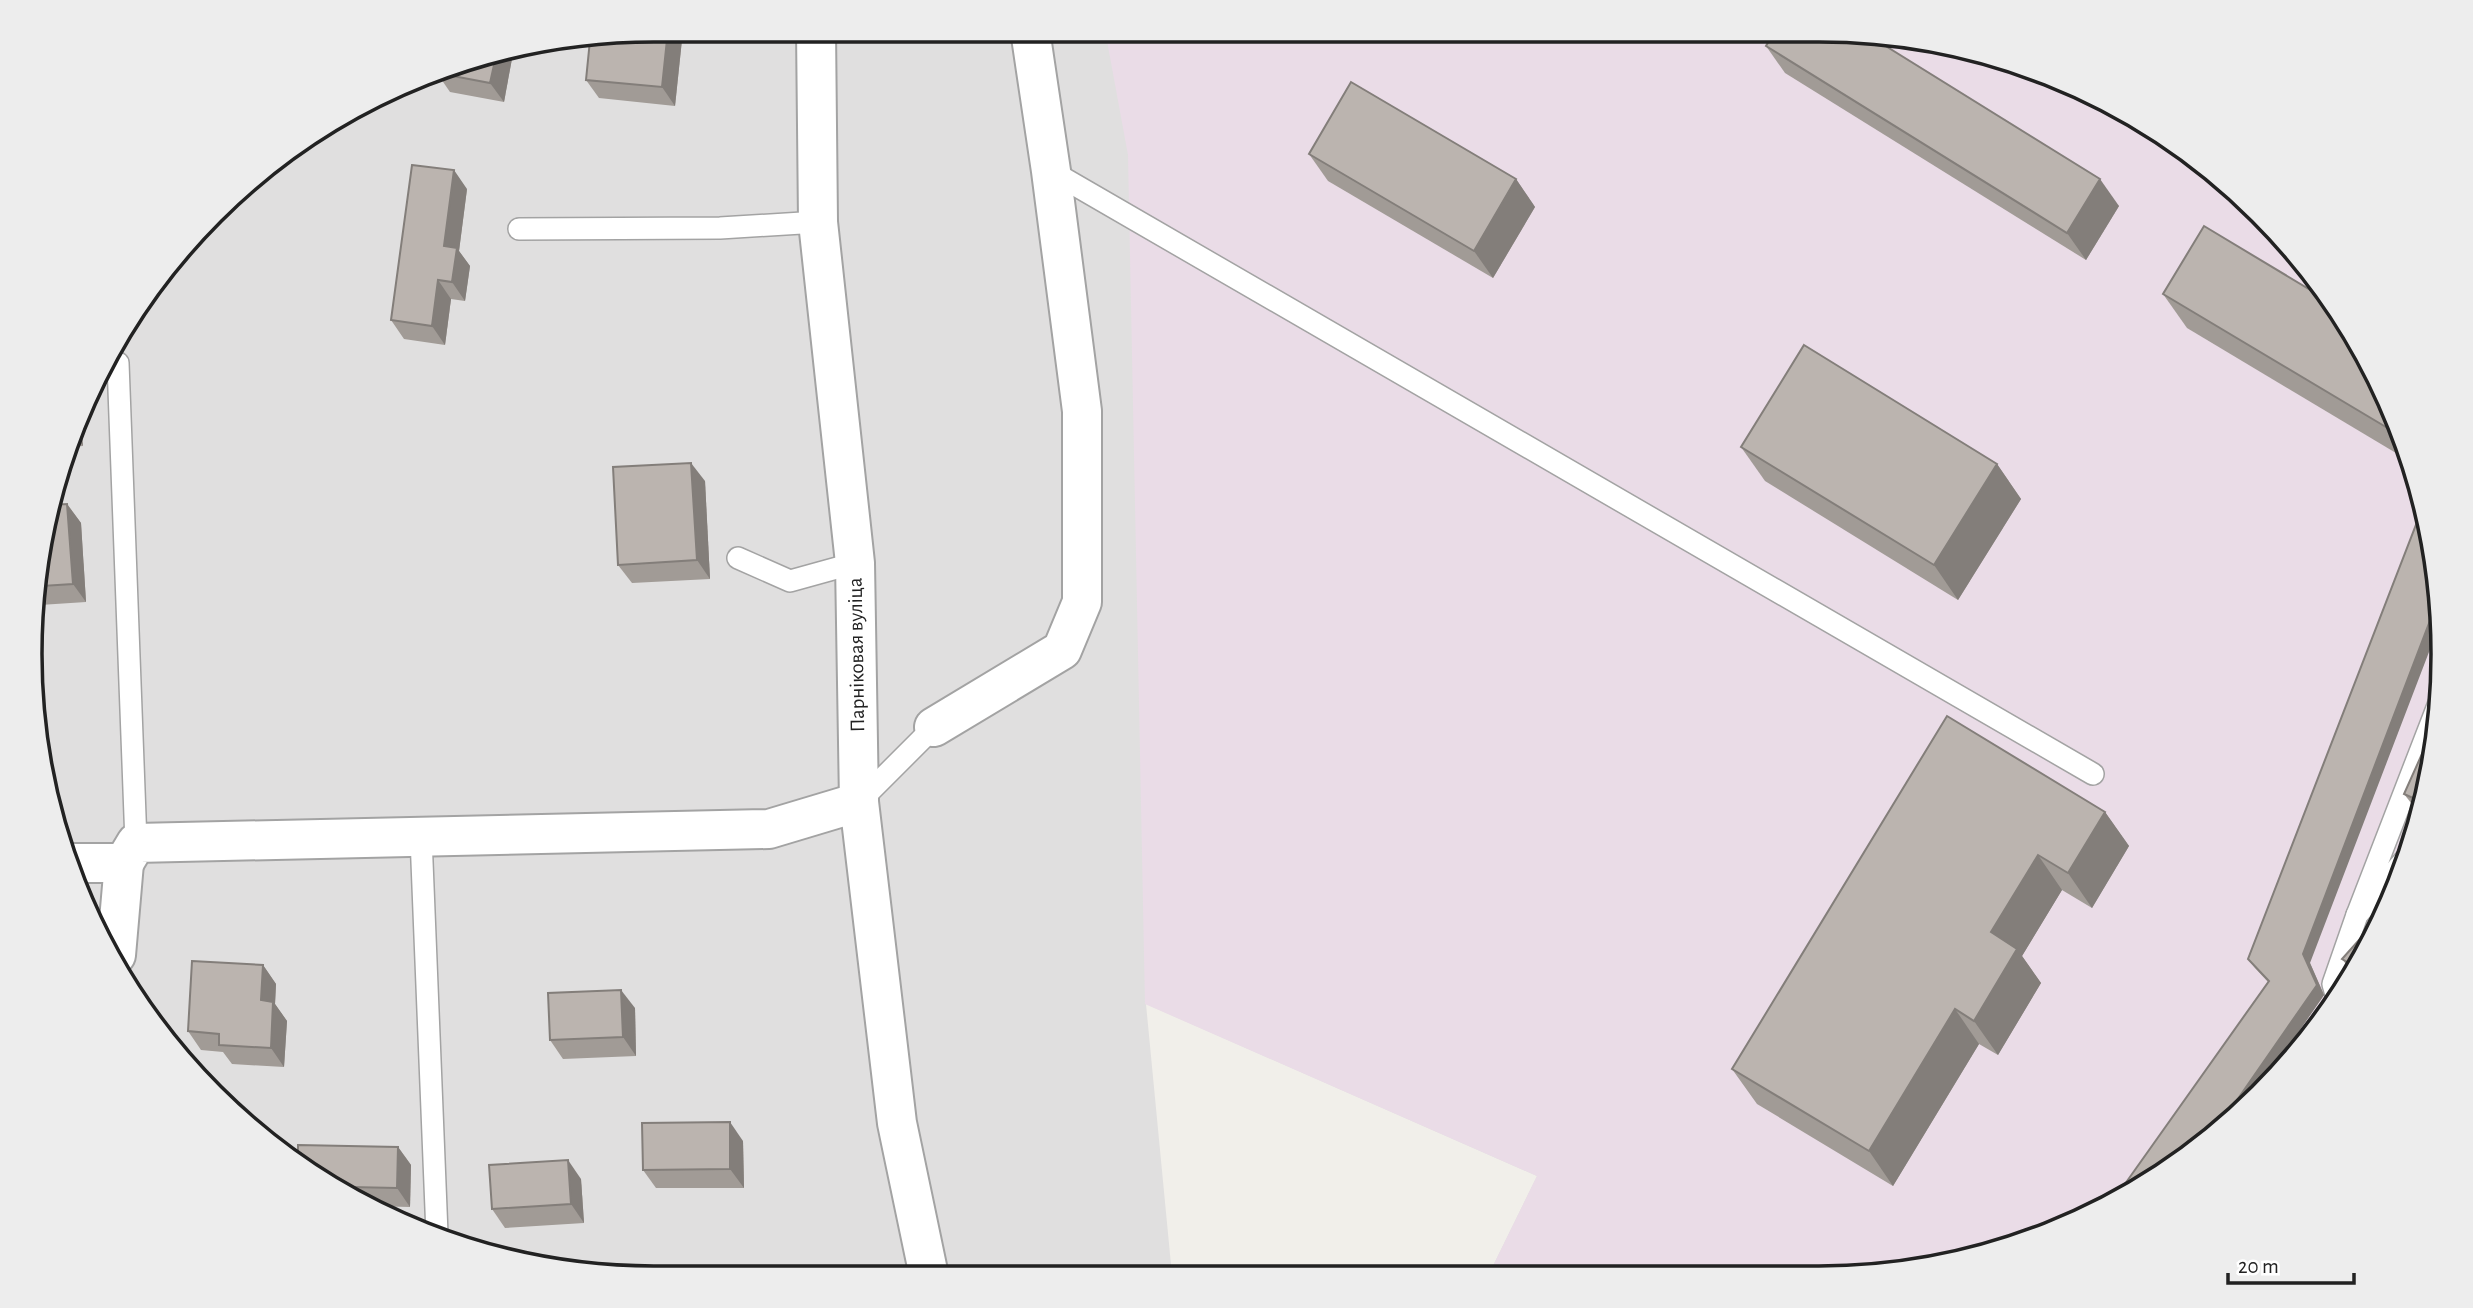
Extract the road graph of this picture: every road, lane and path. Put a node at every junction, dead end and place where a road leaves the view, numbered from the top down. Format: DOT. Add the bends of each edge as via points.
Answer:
graph roads {
  1 [pos="816,42"];
  2 [pos="1032,42"];
  3 [pos="1051,171"];
  4 [pos="818,222"];
  5 [pos="519,229"];
  6 [pos="118,363"];
  7 [pos="738,558"];
  8 [pos="855,563"];
  9 [pos="934,727"];
  10 [pos="2425,739"];
  11 [pos="2093,774"];
  12 [pos="859,802"];
  13 [pos="421,837"];
  14 [pos="130,853"];
  15 [pos="78,862"];
  16 [pos="2387,880"];
  17 [pos="2357,915"];
  18 [pos="117,947"];
  19 [pos="2333,985"];
  20 [pos="437,1226"];
  21 [pos="927,1266"];
  1 -- 4 [label="street, Парніковая вуліца"];
  2 -- 3 [label="street"];
  3 -- 9 [label="street" via="1082,411 1082,602 1062,650"];
  3 -- 11 [label="lane"];
  4 -- 5 [label="lane" via="720,228"];
  4 -- 8 [label="street, Парніковая вуліца"];
  6 -- 14 [label="lane"];
  7 -- 8 [label="lane" via="790,581"];
  8 -- 12 [label="street, Парніковая вуліца"];
  9 -- 12 [label="lane"];
  10 -- 17 [label="lane"];
  12 -- 13 [label="street" via="769,830"];
  12 -- 21 [label="street, Парніковая вуліца" via="897,1123"];
  13 -- 14 [label="street"];
  13 -- 20 [label="lane"];
  14 -- 15 [label="street"];
  14 -- 18 [label="street"];
  16 -- 17 [label="lane"];
  17 -- 19 [label="lane"];
}
